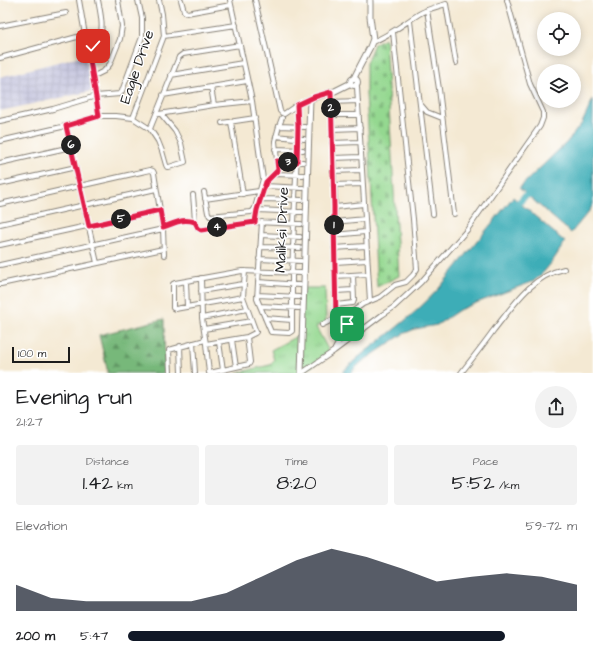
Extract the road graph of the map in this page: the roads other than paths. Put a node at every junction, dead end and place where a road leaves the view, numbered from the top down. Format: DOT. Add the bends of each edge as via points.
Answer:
graph roads {
  1 [pos="79,0"];
  2 [pos="98,0"];
  3 [pos="118,0"];
  4 [pos="138,0"];
  5 [pos="159,0"];
  6 [pos="181,0"];
  7 [pos="230,0"];
  8 [pos="255,0"];
  9 [pos="370,0"];
  10 [pos="506,0"];
  11 [pos="231,5"];
  12 [pos="427,10"];
  13 [pos="66,13"];
  14 [pos="410,20"];
  15 [pos="236,25"];
  16 [pos="0,26"];
  17 [pos="393,32"];
  18 [pos="164,36"];
  19 [pos="78,37"];
  20 [pos="372,42"];
  21 [pos="240,45"];
  22 [pos="88,48"];
  23 [pos="0,58"];
  24 [pos="243,63"];
  25 [pos="456,63"];
  26 [pos="172,75"];
  27 [pos="92,77"];
  28 [pos="247,81"];
  29 [pos="354,84"];
  30 [pos="212,87"];
  31 [pos="331,92"];
  32 [pos="164,95"];
  33 [pos="96,96"];
  34 [pos="310,99"];
  35 [pos="252,100"];
  36 [pos="358,101"];
  37 [pos="331,102"];
  38 [pos="420,102"];
  39 [pos="214,105"];
  40 [pos="297,105"];
  41 [pos="159,114"];
  42 [pos="332,115"];
  43 [pos="359,115"];
  44 [pos="99,116"];
  45 [pos="133,118"];
  46 [pos="255,118"];
  47 [pos="282,118"];
  48 [pos="442,118"];
  49 [pos="0,121"];
  50 [pos="231,122"];
  51 [pos="222,123"];
  52 [pos="66,126"];
  53 [pos="279,126"];
  54 [pos="298,127"];
  55 [pos="305,127"];
  56 [pos="360,128"];
  57 [pos="150,129"];
  58 [pos="332,129"];
  59 [pos="276,136"];
  60 [pos="297,138"];
  61 [pos="304,139"];
  62 [pos="0,141"];
  63 [pos="332,142"];
  64 [pos="360,142"];
  65 [pos="71,147"];
  66 [pos="275,149"];
  67 [pos="297,150"];
  68 [pos="303,150"];
  69 [pos="361,157"];
  70 [pos="333,158"];
  71 [pos="277,161"];
  72 [pos="297,162"];
  73 [pos="304,162"];
  74 [pos="0,163"];
  75 [pos="76,167"];
  76 [pos="362,170"];
  77 [pos="333,171"];
  78 [pos="275,174"];
  79 [pos="297,175"];
  80 [pos="303,175"];
  81 [pos="0,184"];
  82 [pos="363,184"];
  83 [pos="333,185"];
  84 [pos="80,186"];
  85 [pos="265,186"];
  86 [pos="296,188"];
  87 [pos="303,188"];
  88 [pos="156,189"];
  89 [pos="259,191"];
  90 [pos="204,192"];
  91 [pos="243,194"];
  92 [pos="193,196"];
  93 [pos="205,199"];
  94 [pos="261,199"];
  95 [pos="295,200"];
  96 [pos="302,200"];
  97 [pos="0,204"];
  98 [pos="364,204"];
  99 [pos="84,205"];
  100 [pos="334,207"];
  101 [pos="160,210"];
  102 [pos="257,210"];
  103 [pos="295,212"];
  104 [pos="302,212"];
  105 [pos="433,214"];
  106 [pos="454,214"];
  107 [pos="365,219"];
  108 [pos="195,222"];
  109 [pos="255,222"];
  110 [pos="262,222"];
  111 [pos="334,222"];
  112 [pos="0,224"];
  113 [pos="294,224"];
  114 [pos="301,224"];
  115 [pos="89,226"];
  116 [pos="163,228"];
  117 [pos="365,232"];
  118 [pos="334,234"];
  119 [pos="261,236"];
  120 [pos="294,237"];
  121 [pos="300,237"];
  122 [pos="0,244"];
  123 [pos="93,245"];
  124 [pos="366,246"];
  125 [pos="260,247"];
  126 [pos="293,248"];
  127 [pos="300,248"];
  128 [pos="334,248"];
  129 [pos="164,249"];
  130 [pos="164,255"];
  131 [pos="259,260"];
  132 [pos="293,260"];
  133 [pos="301,260"];
  134 [pos="367,260"];
  135 [pos="335,262"];
  136 [pos="97,263"];
  137 [pos="0,265"];
  138 [pos="564,269"];
  139 [pos="245,271"];
  140 [pos="258,271"];
  141 [pos="292,272"];
  142 [pos="301,273"];
  143 [pos="367,274"];
  144 [pos="352,275"];
  145 [pos="335,276"];
  146 [pos="201,278"];
  147 [pos="186,281"];
  148 [pos="258,282"];
  149 [pos="0,284"];
  150 [pos="243,284"];
  151 [pos="292,284"];
  152 [pos="300,285"];
  153 [pos="353,290"];
  154 [pos="201,291"];
  155 [pos="336,291"];
  156 [pos="258,295"];
  157 [pos="292,296"];
  158 [pos="243,297"];
  159 [pos="299,297"];
  160 [pos="370,301"];
  161 [pos="201,304"];
  162 [pos="336,305"];
  163 [pos="260,306"];
  164 [pos="187,307"];
  165 [pos="292,308"];
  166 [pos="299,308"];
  167 [pos="247,309"];
  168 [pos="349,314"];
  169 [pos="202,318"];
  170 [pos="265,318"];
  171 [pos="336,318"];
  172 [pos="292,320"];
  173 [pos="252,321"];
  174 [pos="322,325"];
  175 [pos="204,329"];
  176 [pos="248,337"];
  177 [pos="232,340"];
  178 [pos="206,342"];
  179 [pos="219,342"];
  180 [pos="193,343"];
  181 [pos="180,346"];
  182 [pos="334,351"];
  183 [pos="236,367"];
  184 [pos="223,370"];
  185 [pos="170,373"];
  186 [pos="181,373"];
  187 [pos="195,373"];
  188 [pos="210,373"];
  189 [pos="302,373"];
  190 [pos="461,373"];
  1 -- 22 [label="street"];
  2 -- 22 [label="street" via="101,32 98,41"];
  3 -- 27 [label="street" via="122,26 120,39 110,64 104,71"];
  4 -- 33 [label="street" via="142,18 142,37 122,91 117,94"];
  5 -- 18 [label="street, Eagle Drive"];
  6 -- 11 [label="street" via="187,13"];
  7 -- 11 [label="street"];
  8 -- 40 [label="street" via="280,111 284,114"];
  9 -- 20 [label="street"];
  10 -- 182 [label="street" via="530,84 543,112 540,126 467,230 421,282 394,307"];
  11 -- 15 [label="street"];
  12 -- 14 [label="street"];
  12 -- 25 [label="street" via="446,4"];
  12 -- 48 [label="street"];
  13 -- 16 [label="street"];
  14 -- 17 [label="street"];
  14 -- 38 [label="street"];
  15 -- 18 [label="street"];
  15 -- 21 [label="street"];
  17 -- 20 [label="street"];
  17 -- 160 [label="street" via="418,269 406,282 395,285 380,297"];
  18 -- 45 [label="street, Eagle Drive"];
  19 -- 23 [label="street"];
  20 -- 29 [label="street" via="354,78 358,81"];
  21 -- 24 [label="street"];
  21 -- 26 [label="street" via="183,54 179,57"];
  22 -- 27 [label="street"];
  24 -- 26 [label="street"];
  24 -- 28 [label="street"];
  26 -- 32 [label="street"];
  27 -- 33 [label="street"];
  28 -- 30 [label="street"];
  28 -- 35 [label="street"];
  29 -- 31 [label="street"];
  29 -- 36 [label="street"];
  30 -- 32 [label="street"];
  30 -- 39 [label="street"];
  31 -- 34 [label="street"];
  31 -- 37 [label="street"];
  32 -- 41 [label="street"];
  33 -- 44 [label="street"];
  33 -- 49 [label="street"];
  34 -- 40 [label="street"];
  34 -- 189 [label="street"];
  35 -- 39 [label="street"];
  35 -- 46 [label="street"];
  36 -- 37 [label="street"];
  36 -- 43 [label="street"];
  37 -- 42 [label="street"];
  38 -- 48 [label="street" via="427,112"];
  38 -- 105 [label="street"];
  39 -- 41 [label="street"];
  40 -- 54 [label="street, Maliksi Drive"];
  41 -- 57 [label="street"];
  41 -- 57 [label="street" via="175,131 181,143 185,162 167,167 158,141"];
  42 -- 43 [label="street"];
  42 -- 58 [label="street"];
  43 -- 56 [label="street"];
  44 -- 45 [label="street"];
  44 -- 52 [label="street"];
  45 -- 57 [label="street"];
  46 -- 50 [label="street"];
  46 -- 89 [label="street" via="262,179"];
  47 -- 53 [label="street"];
  48 -- 106 [label="street"];
  50 -- 51 [label="street"];
  50 -- 91 [label="street"];
  52 -- 62 [label="street"];
  52 -- 65 [label="street"];
  53 -- 54 [label="street"];
  53 -- 59 [label="street"];
  54 -- 55 [label="street"];
  54 -- 60 [label="street, Maliksi Drive"];
  56 -- 58 [label="street"];
  56 -- 64 [label="street"];
  58 -- 63 [label="street"];
  59 -- 60 [label="street"];
  59 -- 66 [label="street"];
  60 -- 61 [label="street"];
  60 -- 67 [label="street, Maliksi Drive"];
  63 -- 64 [label="street"];
  63 -- 70 [label="street"];
  64 -- 69 [label="street"];
  65 -- 74 [label="street"];
  65 -- 75 [label="street"];
  66 -- 67 [label="street"];
  66 -- 71 [label="street"];
  67 -- 68 [label="street"];
  67 -- 72 [label="street, Maliksi Drive"];
  69 -- 70 [label="street"];
  69 -- 76 [label="street"];
  70 -- 77 [label="street"];
  71 -- 72 [label="street"];
  71 -- 78 [label="street" via="278,170"];
  72 -- 73 [label="street"];
  72 -- 79 [label="street, Maliksi Drive"];
  75 -- 81 [label="street"];
  75 -- 84 [label="street"];
  76 -- 77 [label="street"];
  76 -- 82 [label="street"];
  77 -- 83 [label="street"];
  78 -- 79 [label="street"];
  78 -- 85 [label="street"];
  79 -- 80 [label="street"];
  79 -- 86 [label="street, Maliksi Drive"];
  82 -- 83 [label="street"];
  82 -- 98 [label="street"];
  83 -- 100 [label="street"];
  84 -- 88 [label="street" via="153,170"];
  84 -- 97 [label="street"];
  84 -- 99 [label="street"];
  85 -- 86 [label="street"];
  85 -- 94 [label="street"];
  86 -- 87 [label="street"];
  86 -- 95 [label="street, Maliksi Drive"];
  88 -- 99 [label="street"];
  88 -- 101 [label="street"];
  89 -- 91 [label="street"];
  89 -- 93 [label="street" via="253,212 210,216"];
  90 -- 93 [label="street"];
  91 -- 93 [label="street"];
  92 -- 108 [label="street"];
  94 -- 95 [label="street"];
  94 -- 102 [label="street"];
  95 -- 96 [label="street"];
  95 -- 103 [label="street, Maliksi Drive"];
  98 -- 100 [label="street"];
  98 -- 107 [label="street"];
  99 -- 112 [label="street"];
  99 -- 115 [label="street"];
  100 -- 111 [label="street"];
  101 -- 115 [label="street"];
  101 -- 116 [label="street"];
  102 -- 103 [label="street"];
  102 -- 109 [label="street"];
  103 -- 104 [label="street"];
  103 -- 113 [label="street, Maliksi Drive"];
  107 -- 111 [label="street"];
  107 -- 117 [label="street"];
  108 -- 109 [label="street" via="201,230"];
  108 -- 116 [label="street" via="183,220"];
  109 -- 110 [label="street"];
  110 -- 113 [label="street"];
  110 -- 119 [label="street"];
  111 -- 118 [label="street"];
  113 -- 114 [label="street"];
  113 -- 120 [label="street, Maliksi Drive"];
  115 -- 122 [label="street"];
  115 -- 123 [label="street"];
  116 -- 123 [label="street"];
  116 -- 129 [label="street"];
  117 -- 118 [label="street"];
  117 -- 124 [label="street"];
  118 -- 128 [label="street"];
  119 -- 120 [label="street"];
  119 -- 125 [label="street"];
  120 -- 121 [label="street"];
  120 -- 126 [label="street, Maliksi Drive"];
  123 -- 136 [label="street"];
  123 -- 137 [label="street"];
  124 -- 128 [label="street"];
  124 -- 134 [label="street"];
  125 -- 126 [label="street"];
  125 -- 131 [label="street"];
  126 -- 127 [label="street"];
  126 -- 132 [label="street, Maliksi Drive"];
  128 -- 135 [label="street"];
  129 -- 130 [label="street"];
  129 -- 136 [label="street"];
  131 -- 132 [label="street"];
  131 -- 140 [label="street"];
  132 -- 133 [label="street"];
  132 -- 141 [label="street, Maliksi Drive"];
  134 -- 135 [label="street"];
  134 -- 143 [label="street"];
  135 -- 145 [label="street"];
  136 -- 149 [label="street"];
  138 -- 190 [label="street" via="554,271 528,289"];
  139 -- 140 [label="street"];
  139 -- 146 [label="street"];
  139 -- 150 [label="street"];
  140 -- 141 [label="street"];
  140 -- 148 [label="street"];
  141 -- 142 [label="street"];
  141 -- 151 [label="street, Maliksi Drive"];
  143 -- 144 [label="street"];
  143 -- 160 [label="street"];
  144 -- 145 [label="street"];
  144 -- 153 [label="street"];
  145 -- 155 [label="street"];
  146 -- 147 [label="street"];
  146 -- 154 [label="street"];
  147 -- 164 [label="street"];
  147 -- 164 [label="street" via="173,284 173,308"];
  148 -- 151 [label="street"];
  148 -- 156 [label="street"];
  150 -- 154 [label="street"];
  150 -- 158 [label="street"];
  151 -- 152 [label="street"];
  151 -- 157 [label="street, Maliksi Drive"];
  153 -- 155 [label="street"];
  153 -- 162 [label="street" via="353,303"];
  154 -- 161 [label="street"];
  155 -- 162 [label="street"];
  156 -- 157 [label="street"];
  156 -- 163 [label="street"];
  157 -- 159 [label="street"];
  157 -- 165 [label="street, Maliksi Drive"];
  158 -- 161 [label="street"];
  158 -- 167 [label="street"];
  160 -- 168 [label="street"];
  161 -- 164 [label="street"];
  161 -- 169 [label="street"];
  162 -- 171 [label="street"];
  163 -- 165 [label="street"];
  163 -- 170 [label="street"];
  165 -- 166 [label="street"];
  165 -- 172 [label="street, Maliksi Drive"];
  167 -- 169 [label="street"];
  167 -- 173 [label="street"];
  168 -- 171 [label="street"];
  168 -- 182 [label="street" via="346,329"];
  169 -- 175 [label="street"];
  170 -- 172 [label="street"];
  170 -- 172 [label="street, Maliksi Drive" via="271,332 291,332"];
  171 -- 174 [label="street"];
  173 -- 175 [label="street"];
  173 -- 176 [label="street" via="256,332"];
  175 -- 178 [label="street"];
  176 -- 177 [label="street"];
  176 -- 183 [label="street" via="250,362"];
  177 -- 179 [label="street"];
  177 -- 183 [label="street"];
  178 -- 179 [label="street"];
  178 -- 180 [label="street"];
  178 -- 188 [label="street"];
  179 -- 184 [label="street"];
  180 -- 181 [label="street"];
  180 -- 187 [label="street"];
  181 -- 185 [label="street" via="169,350"];
  181 -- 186 [label="street"];
  182 -- 189 [label="street"];
  183 -- 184 [label="street"];
  184 -- 188 [label="street"];
}
